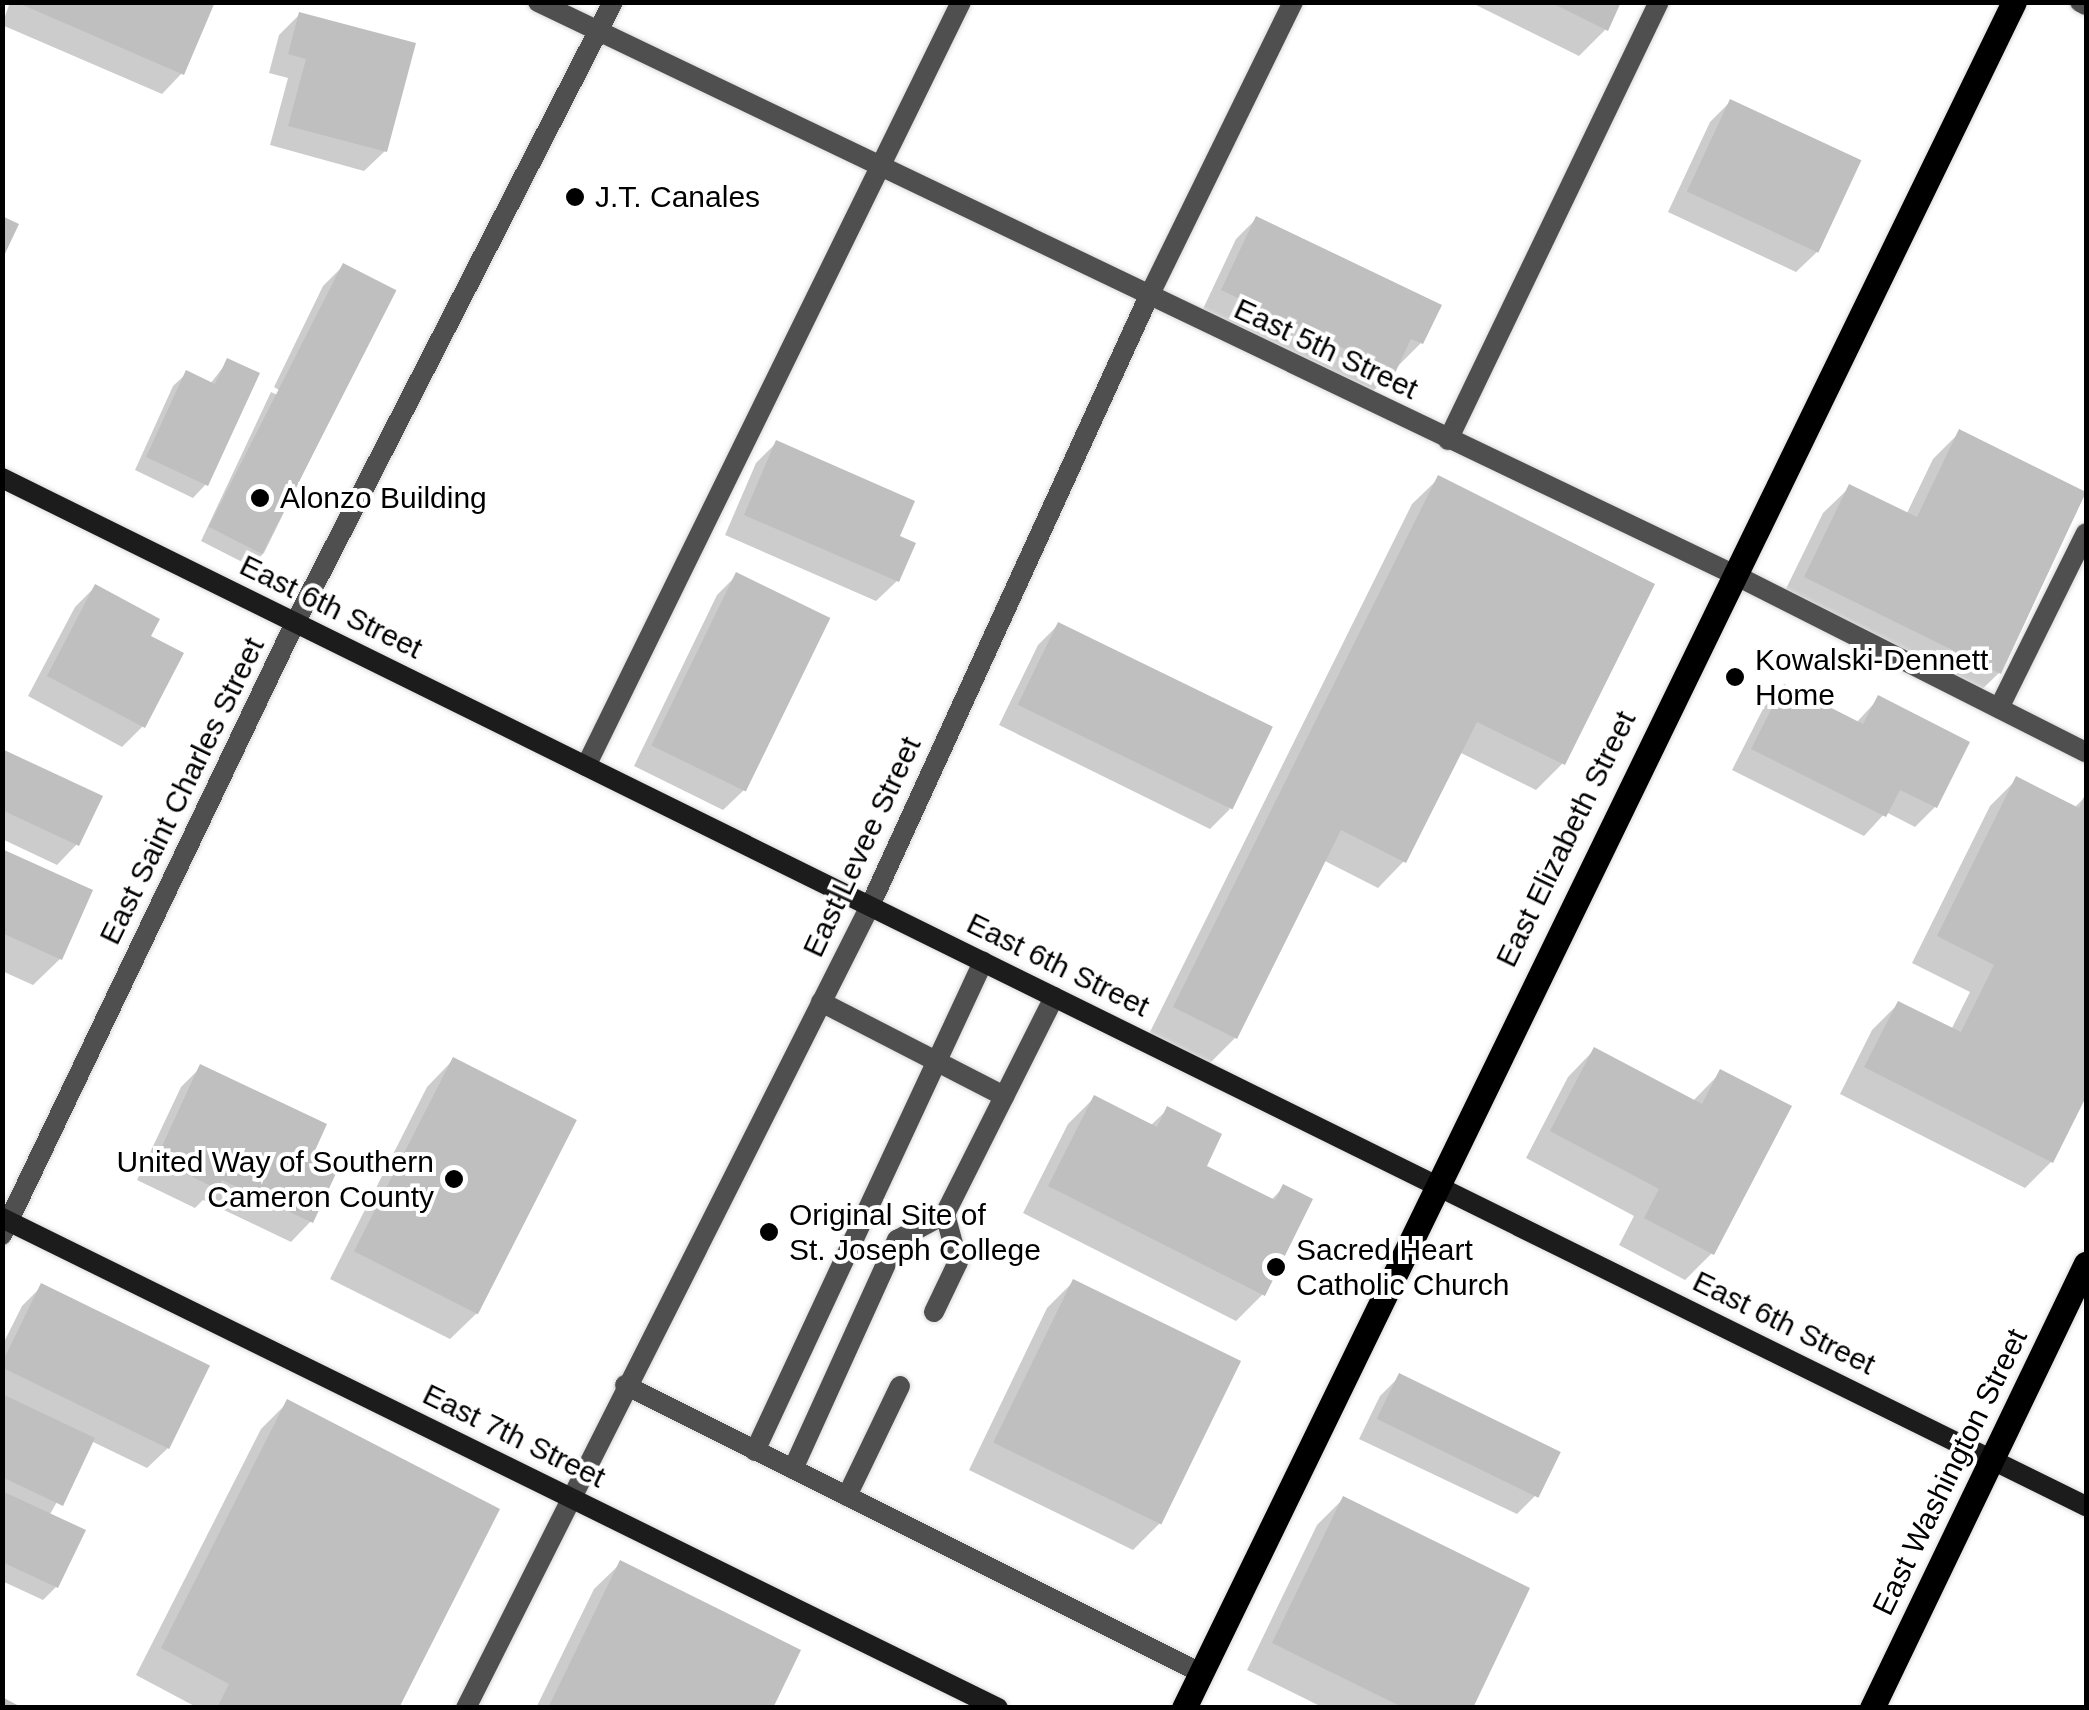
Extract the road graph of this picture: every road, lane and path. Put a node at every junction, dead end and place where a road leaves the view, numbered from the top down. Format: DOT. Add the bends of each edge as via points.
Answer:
graph roads {
  1 [pos="538,2"];
  2 [pos="613,2"];
  3 [pos="961,2"];
  4 [pos="1292,2"];
  5 [pos="1659,2"];
  6 [pos="2014,2"];
  7 [pos="600,32"];
  8 [pos="880,168"];
  9 [pos="1148,298"];
  10 [pos="1448,440"];
  11 [pos="3,480"];
  12 [pos="2086,533"];
  13 [pos="1732,573"];
  14 [pos="296,623"];
  15 [pos="1999,708"];
  16 [pos="2086,752"];
  17 [pos="586,766"];
  18 [pos="870,906"];
  19 [pos="983,962"];
  20 [pos="1054,997"];
  21 [pos="821,1002"];
  22 [pos="935,1060"];
  23 [pos="1004,1096"];
  24 [pos="1434,1184"];
  25 [pos="945,1214"];
  26 [pos="5,1225"];
  27 [pos="2086,1264"];
  28 [pos="934,1312"];
  29 [pos="625,1385"];
  30 [pos="900,1386"];
  31 [pos="756,1451"];
  32 [pos="1992,1459"];
  33 [pos="793,1469"];
  34 [pos="568,1496"];
  35 [pos="847,1496"];
  36 [pos="2086,1506"];
  37 [pos="1201,1673"];
  38 [pos="466,1708"];
  39 [pos="998,1708"];
  40 [pos="1184,1708"];
  41 [pos="1872,1708"];
  1 -- 7 [label="street, East 5th Street"];
  2 -- 7 [label="street, East Saint Charles Street"];
  3 -- 8 [label="street"];
  4 -- 9 [label="street, East Levee Street"];
  5 -- 10 [label="street"];
  6 -- 13 [label="main road, East Elizabeth Street"];
  7 -- 8 [label="street, East 5th Street"];
  7 -- 14 [label="street, East Saint Charles Street"];
  8 -- 9 [label="street, East 5th Street"];
  8 -- 17 [label="street"];
  9 -- 10 [label="street, East 5th Street"];
  9 -- 18 [label="street, East Levee Street"];
  10 -- 13 [label="street, East 5th Street"];
  11 -- 14 [label="main road, East 6th Street"];
  12 -- 15 [label="street"];
  13 -- 15 [label="street, East 5th Street"];
  13 -- 24 [label="main road, East Elizabeth Street"];
  14 -- 17 [label="main road, East 6th Street"];
  14 -- 26 [label="street, East Saint Charles Street"];
  15 -- 16 [label="street, East 5th Street"];
  17 -- 18 [label="main road, East 6th Street"];
  18 -- 19 [label="main road, East 6th Street"];
  18 -- 21 [label="street, East Levee Street"];
  19 -- 20 [label="main road, East 6th Street"];
  19 -- 22 [label="street"];
  20 -- 23 [label="street"];
  20 -- 24 [label="main road, East 6th Street"];
  21 -- 22 [label="street"];
  21 -- 29 [label="street, East Levee Street"];
  22 -- 23 [label="street"];
  22 -- 31 [label="street"];
  23 -- 25 [label="street"];
  24 -- 32 [label="main road, East 6th Street"];
  24 -- 37 [label="main road, East Elizabeth Street"];
  25 -- 28 [label="street" via="958,1262"];
  25 -- 33 [label="street" via="897,1240"];
  26 -- 34 [label="main road, East 7th Street"];
  27 -- 32 [label="main road, East Washington Street"];
  29 -- 31 [label="street"];
  29 -- 34 [label="street, East Levee Street"];
  30 -- 35 [label="street"];
  31 -- 33 [label="street"];
  32 -- 36 [label="main road, East 6th Street"];
  32 -- 41 [label="main road, East Washington Street"];
  33 -- 35 [label="street"];
  34 -- 38 [label="street, East Levee Street"];
  34 -- 39 [label="main road, East 7th Street"];
  35 -- 37 [label="street"];
  37 -- 40 [label="main road, East Elizabeth Street"];
}
